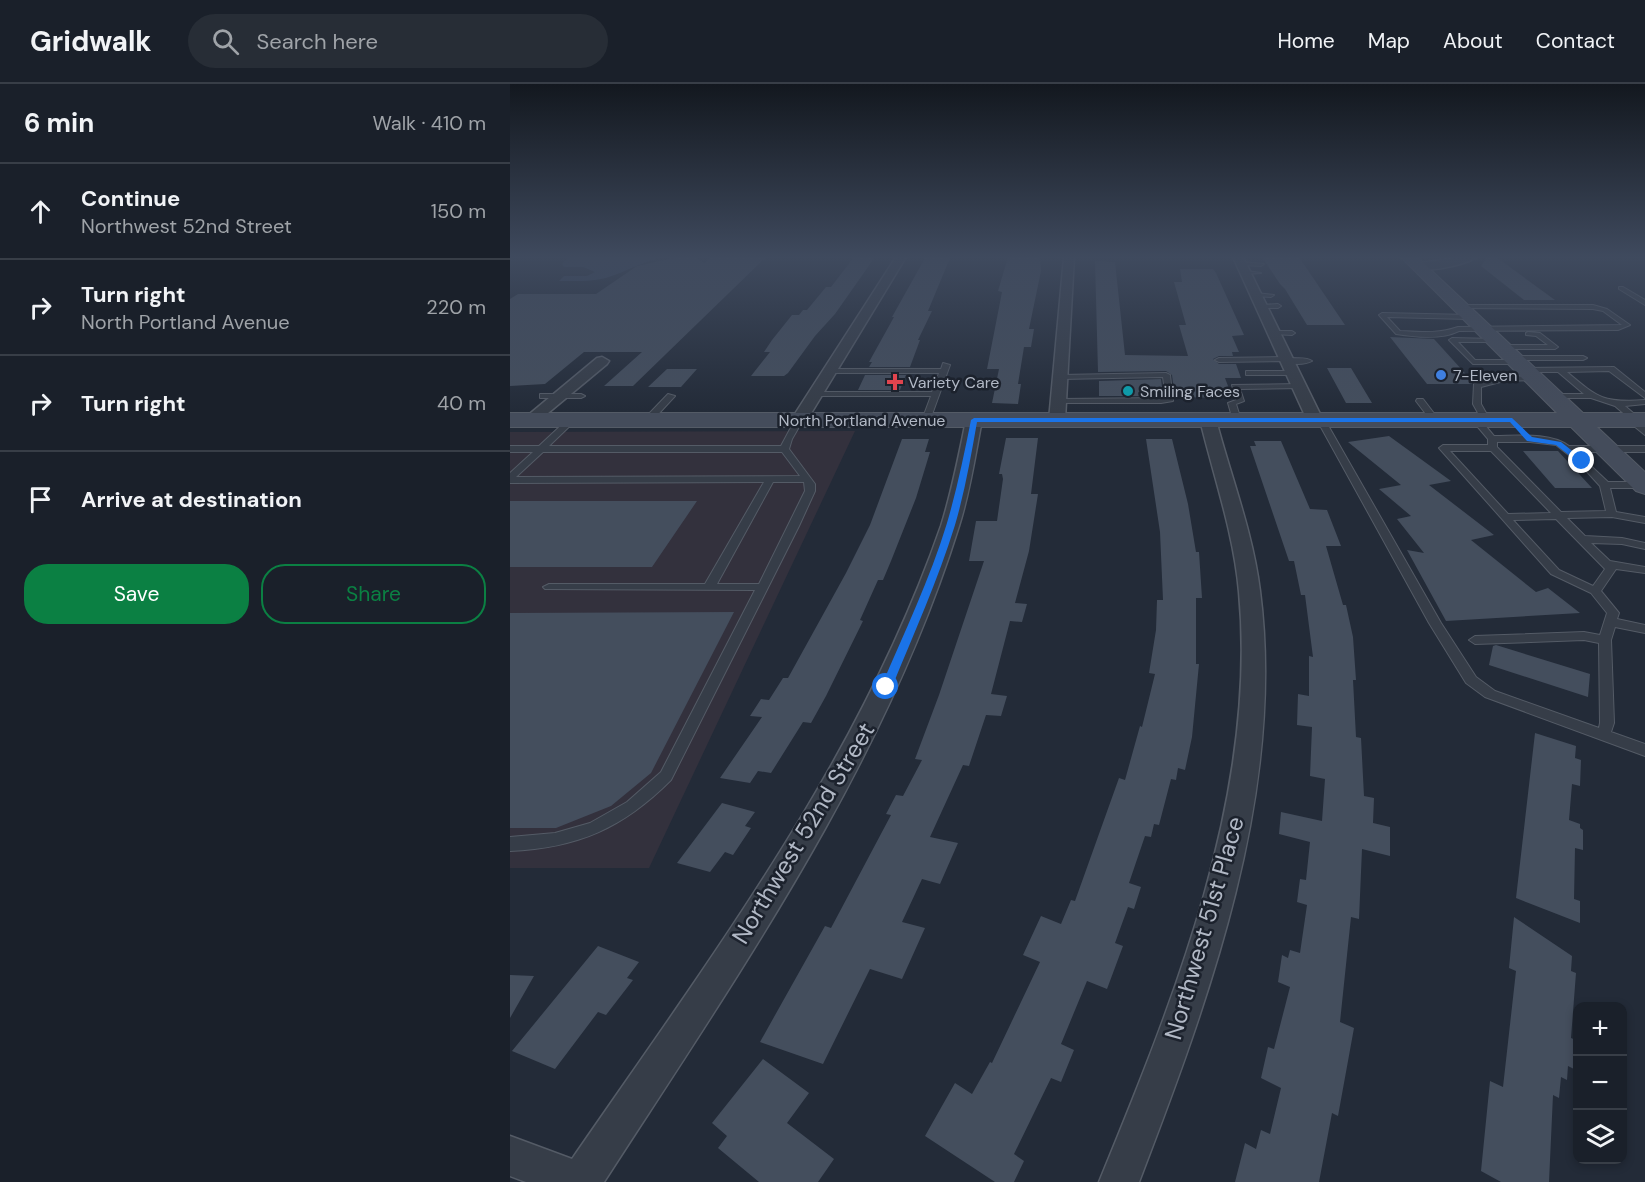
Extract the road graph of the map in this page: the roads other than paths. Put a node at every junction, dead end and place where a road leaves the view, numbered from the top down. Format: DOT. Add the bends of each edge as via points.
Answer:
graph roads {
  1 [pos="869,308"];
  2 [pos="1065,308"];
  3 [pos="1262,308"];
  4 [pos="1458,308"];
  5 [pos="1589,308"];
  6 [pos="1598,308"];
  7 [pos="1274,333"];
  8 [pos="1292,333"];
  9 [pos="1490,341"];
  10 [pos="1583,358"];
  11 [pos="1219,360"];
  12 [pos="602,361"];
  13 [pos="1308,361"];
  14 [pos="1289,364"];
  15 [pos="1560,370"];
  16 [pos="830,371"];
  17 [pos="1249,373"];
  18 [pos="1060,377"];
  19 [pos="1299,386"];
  20 [pos="815,394"];
  21 [pos="932,394"];
  22 [pos="543,396"];
  23 [pos="561,396"];
  24 [pos="581,396"];
  25 [pos="671,396"];
  26 [pos="1551,396"];
  27 [pos="1591,396"];
  28 [pos="1645,396"];
  29 [pos="1420,400"];
  30 [pos="1058,410"];
  31 [pos="1637,416"];
  32 [pos="521,420"];
  33 [pos="572,420"];
  34 [pos="648,420"];
  35 [pos="799,420"];
  36 [pos="926,420"];
  37 [pos="974,420"];
  38 [pos="1208,420"];
  39 [pos="1237,420"];
  40 [pos="1318,420"];
  41 [pos="1435,420"];
  42 [pos="1512,420"];
  43 [pos="1576,420"];
  44 [pos="1487,432"];
  45 [pos="1530,439"];
  46 [pos="510,449"];
  47 [pos="540,449"];
  48 [pos="785,449"];
  49 [pos="1567,449"];
  50 [pos="1606,449"];
  51 [pos="1645,449"];
  52 [pos="511,476"];
  53 [pos="806,478"];
  54 [pos="770,479"];
  55 [pos="1605,484"];
  56 [pos="1645,485"];
  57 [pos="1612,514"];
  58 [pos="1558,515"];
  59 [pos="1505,517"];
  60 [pos="1645,520"];
  61 [pos="1582,539"];
  62 [pos="1645,546"];
  63 [pos="1606,564"];
  64 [pos="1645,570"];
  65 [pos="709,586"];
  66 [pos="763,586"];
  67 [pos="549,587"];
  68 [pos="1595,591"];
  69 [pos="1610,622"];
  70 [pos="1645,629"];
  71 [pos="1475,640"];
  72 [pos="1605,640"];
  73 [pos="1603,735"];
  74 [pos="1645,750"];
  75 [pos="510,844"];
  76 [pos="510,1156"];
  77 [pos="580,1182"];
  78 [pos="1119,1182"];
  1 -- 16 [label="street"];
  2 -- 18 [label="street"];
  3 -- 7 [label="street"];
  4 -- 9 [label="main road"];
  5 -- 9 [label="lane"];
  6 -- 9 [label="lane" via="1627,325"];
  7 -- 8 [label="lane"];
  7 -- 14 [label="street"];
  9 -- 9 [label="lane" via="1473,362 1452,340"];
  9 -- 9 [label="lane" via="1555,347 1538,334"];
  9 -- 9 [label="lane" via="1382,315 1398,333 1444,334 1455,332"];
  9 -- 10 [label="lane"];
  9 -- 15 [label="lane"];
  9 -- 26 [label="main road"];
  9 -- 44 [label="lane" via="1504,379 1478,386 1476,403"];
  11 -- 14 [label="lane"];
  12 -- 23 [label="street"];
  13 -- 14 [label="lane"];
  14 -- 17 [label="lane"];
  14 -- 19 [label="street"];
  15 -- 27 [label="lane"];
  15 -- 28 [label="lane" via="1611,369"];
  16 -- 20 [label="street"];
  16 -- 21 [label="lane" via="943,369"];
  18 -- 30 [label="street"];
  18 -- 30 [label="lane" via="1166,375 1170,399"];
  19 -- 39 [label="lane" via="1235,387 1240,401 1232,403"];
  19 -- 40 [label="street"];
  20 -- 21 [label="lane"];
  20 -- 35 [label="street"];
  21 -- 36 [label="lane"];
  22 -- 23 [label="lane"];
  23 -- 24 [label="lane"];
  23 -- 32 [label="street"];
  25 -- 34 [label="lane"];
  26 -- 27 [label="lane"];
  26 -- 43 [label="main road"];
  27 -- 31 [label="lane"];
  29 -- 41 [label="lane"];
  30 -- 37 [label="main road, North Portland Avenue"];
  30 -- 38 [label="main road, North Portland Avenue"];
  31 -- 43 [label="main road, North Portland Avenue"];
  32 -- 33 [label="main road, North Portland Avenue"];
  33 -- 34 [label="main road, North Portland Avenue"];
  33 -- 47 [label="lane"];
  34 -- 35 [label="main road, North Portland Avenue"];
  35 -- 36 [label="main road, North Portland Avenue"];
  35 -- 48 [label="lane"];
  36 -- 37 [label="main road, North Portland Avenue"];
  37 -- 77 [label="street, Northwest 52nd Street" via="950,526 925,595 844,772 780,881"];
  38 -- 39 [label="main road, North Portland Avenue"];
  38 -- 78 [label="street, Northwest 51st Place" via="1248,578 1252,701 1238,819 1204,946 1153,1099"];
  39 -- 40 [label="main road, North Portland Avenue"];
  40 -- 41 [label="main road, North Portland Avenue"];
  40 -- 73 [label="lane" via="1471,680 1490,694"];
  41 -- 44 [label="main road, North Portland Avenue"];
  42 -- 43 [label="main road, North Portland Avenue"];
  42 -- 44 [label="main road, North Portland Avenue"];
  42 -- 45 [label="lane"];
  43 -- 50 [label="main road"];
  44 -- 45 [label="lane"];
  44 -- 58 [label="lane"];
  44 -- 59 [label="lane" via="1443,448"];
  45 -- 49 [label="lane" via="1553,441"];
  46 -- 47 [label="lane"];
  47 -- 48 [label="lane"];
  47 -- 52 [label="lane"];
  48 -- 53 [label="lane"];
  49 -- 50 [label="lane"];
  49 -- 55 [label="lane"];
  50 -- 51 [label="lane"];
  50 -- 56 [label="main road"];
  52 -- 54 [label="lane"];
  53 -- 54 [label="lane"];
  53 -- 66 [label="lane" via="810,491"];
  54 -- 65 [label="lane"];
  55 -- 56 [label="lane"];
  55 -- 57 [label="lane"];
  57 -- 58 [label="lane"];
  57 -- 60 [label="lane"];
  58 -- 59 [label="lane"];
  58 -- 61 [label="lane"];
  59 -- 68 [label="lane" via="1555,572"];
  61 -- 62 [label="lane"];
  61 -- 63 [label="lane"];
  63 -- 64 [label="lane"];
  63 -- 68 [label="lane" via="1611,569"];
  65 -- 66 [label="lane"];
  65 -- 67 [label="lane"];
  66 -- 75 [label="lane" via="666,776 646,798 625,814 569,839"];
  68 -- 69 [label="lane" via="1612,613"];
  69 -- 70 [label="lane"];
  69 -- 72 [label="lane"];
  71 -- 72 [label="lane" via="1584,636"];
  72 -- 73 [label="lane" via="1607,723"];
  73 -- 74 [label="lane"];
  76 -- 77 [label="street"];
}
